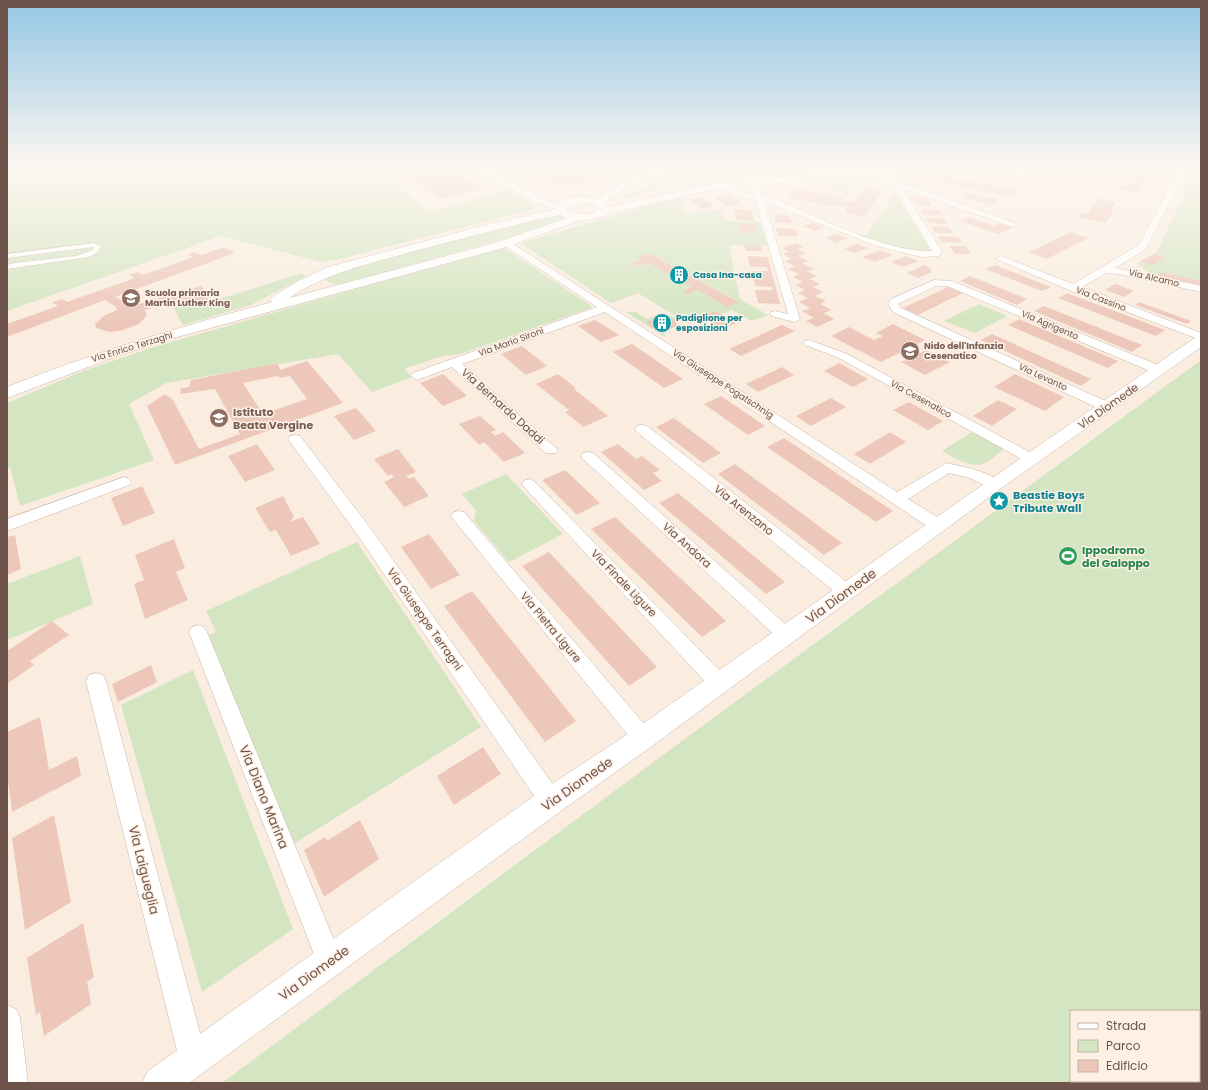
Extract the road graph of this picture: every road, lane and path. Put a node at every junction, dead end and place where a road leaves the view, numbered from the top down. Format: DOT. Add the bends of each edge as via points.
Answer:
graph roads {
  1 [pos="520,220"];
  2 [pos="571,220"];
  3 [pos="765,220"];
  4 [pos="819,220"];
  5 [pos="917,220"];
  6 [pos="1001,220"];
  7 [pos="1157,220"];
  8 [pos="1013,224"];
  9 [pos="507,243"];
  10 [pos="7,256"];
  11 [pos="1001,259"];
  12 [pos="1124,259"];
  13 [pos="7,267"];
  14 [pos="1106,270"];
  15 [pos="320,276"];
  16 [pos="1144,276"];
  17 [pos="1073,288"];
  18 [pos="341,289"];
  19 [pos="1201,289"];
  20 [pos="893,306"];
  21 [pos="605,308"];
  22 [pos="260,311"];
  23 [pos="776,314"];
  24 [pos="1201,339"];
  25 [pos="809,343"];
  26 [pos="454,363"];
  27 [pos="1159,370"];
  28 [pos="417,376"];
  29 [pos="7,393"];
  30 [pos="1107,407"];
  31 [pos="642,428"];
  32 [pos="295,439"];
  33 [pos="551,450"];
  34 [pos="588,456"];
  35 [pos="1032,459"];
  36 [pos="124,482"];
  37 [pos="529,484"];
  38 [pos="994,485"];
  39 [pos="898,498"];
  40 [pos="459,516"];
  41 [pos="7,525"];
  42 [pos="939,526"];
  43 [pos="846,591"];
  44 [pos="198,632"];
  45 [pos="786,635"];
  46 [pos="96,681"];
  47 [pos="719,683"];
  48 [pos="643,738"];
  49 [pos="551,801"];
  50 [pos="330,962"];
  51 [pos="7,1018"];
  52 [pos="193,1059"];
  53 [pos="14,1083"];
  54 [pos="160,1083"];
  1 -- 15 [label="street" via="332,270"];
  2 -- 9 [label="street"];
  3 -- 23 [label="street" via="795,319"];
  4 -- 5 [label="street" via="879,244 922,255 936,254 937,251"];
  6 -- 8 [label="street"];
  7 -- 12 [label="street" via="1143,247"];
  9 -- 18 [label="street"];
  9 -- 21 [label="street, Via Giuseppe Pogatschnig"];
  10 -- 13 [label="street" via="98,246 96,251 85,256"];
  11 -- 17 [label="street, Via Cassino"];
  12 -- 14 [label="street"];
  12 -- 16 [label="street" via="1128,269"];
  14 -- 16 [label="street, Via Alcamo"];
  14 -- 17 [label="street"];
  15 -- 18 [label="street" via="321,284"];
  15 -- 22 [label="street"];
  16 -- 19 [label="street, Via Alcamo"];
  17 -- 24 [label="street, Via Cassino"];
  18 -- 22 [label="street"];
  20 -- 27 [label="street, Via Agrigento" via="895,301 940,282 952,284"];
  20 -- 30 [label="street, Via Levanto"];
  21 -- 26 [label="street, Via Mario Sironi"];
  21 -- 39 [label="street, Via Giuseppe Pogatschnig"];
  22 -- 29 [label="street, Via Enrico Terzaghi" via="99,357"];
  24 -- 27 [label="street, Via Diomede"];
  25 -- 35 [label="street, Via Cesenatico" via="843,356"];
  26 -- 28 [label="street, Via Mario Sironi"];
  26 -- 33 [label="street, Via Bernardo Daddi"];
  27 -- 30 [label="street, Via Diomede"];
  30 -- 35 [label="street, Via Diomede"];
  31 -- 43 [label="street, Via Arenzano"];
  32 -- 49 [label="street, Via Giuseppe Terragni" via="366,533"];
  34 -- 45 [label="street, Via Andora"];
  35 -- 38 [label="street, Via Diomede"];
  36 -- 41 [label="street"];
  37 -- 47 [label="street, Via Finale Ligure"];
  38 -- 39 [label="street" via="974,474 947,468"];
  38 -- 42 [label="street, Via Diomede"];
  39 -- 42 [label="street, Via Giuseppe Pogatschnig"];
  40 -- 48 [label="street, Via Pietra Ligure"];
  42 -- 43 [label="street, Via Diomede"];
  43 -- 45 [label="street, Via Diomede"];
  44 -- 50 [label="street, Via Diano Marina"];
  45 -- 47 [label="street, Via Diomede"];
  46 -- 52 [label="street, Via Laigueglia"];
  47 -- 48 [label="street, Via Diomede"];
  48 -- 49 [label="street, Via Diomede"];
  49 -- 50 [label="street, Via Diomede"];
  50 -- 52 [label="street, Via Diomede"];
  51 -- 53 [label="street"];
  52 -- 54 [label="street, Via Diomede"];
}
